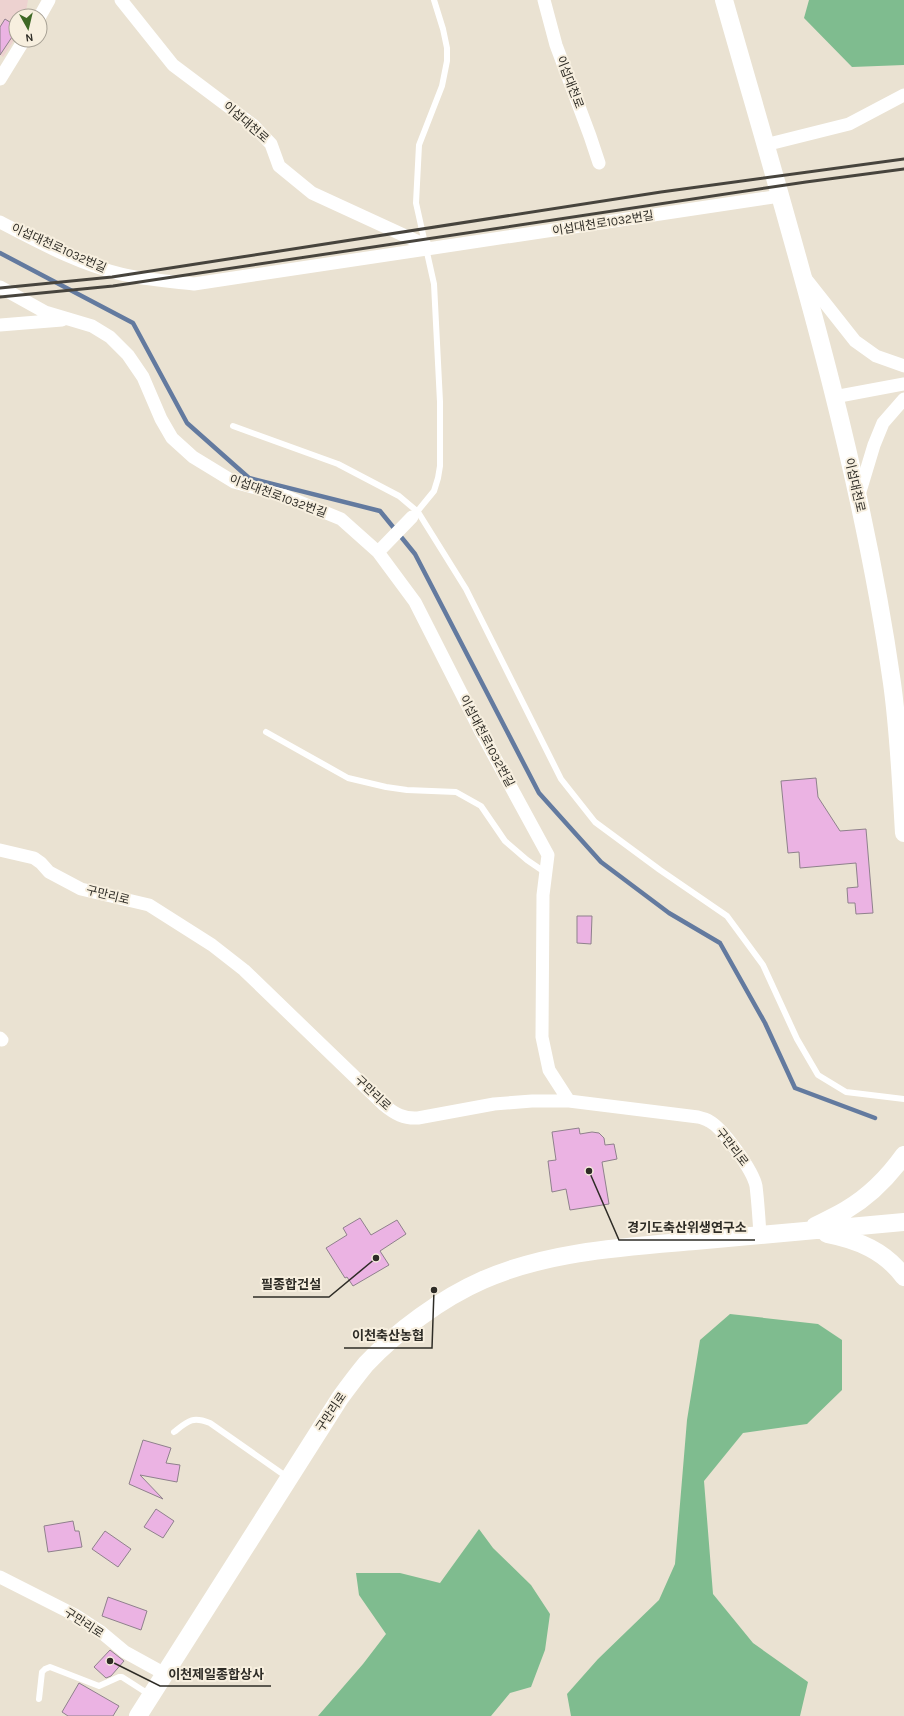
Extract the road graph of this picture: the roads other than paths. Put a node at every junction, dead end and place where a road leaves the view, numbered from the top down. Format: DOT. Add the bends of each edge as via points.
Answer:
graph roads {
  1 [pos="121,0"];
  2 [pos="434,0"];
  3 [pos="544,0"];
  4 [pos="724,0"];
  5 [pos="19,48"];
  6 [pos="0,79"];
  7 [pos="904,95"];
  8 [pos="766,145"];
  9 [pos="599,163"];
  10 [pos="780,196"];
  11 [pos="0,222"];
  12 [pos="426,247"];
  13 [pos="802,274"];
  14 [pos="0,287"];
  15 [pos="70,320"];
  16 [pos="0,325"];
  17 [pos="904,366"];
  18 [pos="904,384"];
  19 [pos="834,397"];
  20 [pos="904,399"];
  21 [pos="233,426"];
  22 [pos="858,498"];
  23 [pos="415,514"];
  24 [pos="382,548"];
  25 [pos="266,732"];
  26 [pos="904,833"];
  27 [pos="0,850"];
  28 [pos="546,873"];
  29 [pos="904,1099"];
  30 [pos="569,1101"];
  31 [pos="904,1155"];
  32 [pos="904,1222"];
  33 [pos="807,1231"];
  34 [pos="760,1235"];
  35 [pos="904,1277"];
  36 [pos="174,1432"];
  37 [pos="289,1478"];
  38 [pos="0,1577"];
  39 [pos="165,1674"];
  40 [pos="151,1696"];
  41 [pos="39,1699"];
  42 [pos="138,1716"];
  1 -- 12 [label="street, 이섭대천로" via="173,65 253,126 271,144 279,166 300,184 312,193"];
  2 -- 12 [label="lane" via="444,29 447,61 442,86 419,145 416,203"];
  3 -- 9 [label="street, 이섭대천로" via="556,45"];
  4 -- 8 [label="street, 이섭대천로"];
  5 -- 6 [label="street"];
  7 -- 8 [label="street" via="849,124"];
  8 -- 10 [label="street, 이섭대천로"];
  10 -- 12 [label="street, 이섭대천로1032번길"];
  10 -- 13 [label="street, 이섭대천로"];
  11 -- 12 [label="street, 이섭대천로1032번길" via="95,266 121,274 194,284"];
  12 -- 23 [label="lane" via="434,284 440,402 440,466 434,491"];
  13 -- 17 [label="street" via="855,341 876,356"];
  13 -- 19 [label="street, 이섭대천로"];
  14 -- 15 [label="street, 이섭대천로1032번길" via="45,312"];
  15 -- 16 [label="street"];
  15 -- 28 [label="street, 이섭대천로1032번길" via="92,326 110,337 128,355 143,377 172,438 193,457 234,482 285,496 341,519 378,552 415,602 481,732 546,848"];
  18 -- 19 [label="street"];
  19 -- 22 [label="street, 이섭대천로"];
  20 -- 22 [label="street" via="883,423"];
  21 -- 23 [label="lane" via="338,464 399,496"];
  22 -- 26 [label="street, 이섭대천로" via="883,624 892,686"];
  23 -- 24 [label="street"];
  23 -- 29 [label="lane" via="466,589 561,779 595,822 727,916 763,965 797,1039 818,1075 846,1092"];
  25 -- 28 [label="lane" via="348,778 407,790 456,792 481,806 505,841"];
  27 -- 30 [label="street, 구만리로" via="34,858 49,872 81,889 149,905 212,944 244,970 384,1105 400,1116 414,1119 494,1104"];
  28 -- 30 [label="street, 이섭대천로1032번길" via="543,895 542,1037 549,1070"];
  30 -- 34 [label="street, 구만리로" via="698,1117 710,1121 719,1128 752,1174 756,1185"];
  31 -- 33 [label="street" via="874,1188 846,1210"];
  32 -- 33 [label="street, 구만리로"];
  33 -- 34 [label="street, 구만리로"];
  33 -- 35 [label="street" via="851,1239 880,1253"];
  34 -- 37 [label="street, 구만리로" via="579,1253 527,1264 483,1280 439,1304 403,1331 366,1365 340,1398"];
  36 -- 37 [label="lane" via="185,1423 201,1419"];
  37 -- 39 [label="street, 구만리로"];
  38 -- 39 [label="street, 구만리로" via="75,1615 125,1652"];
  39 -- 40 [label="street, 구만리로"];
  40 -- 41 [label="lane" via="122,1677 99,1686 50,1668 42,1672"];
  40 -- 42 [label="street, 구만리로"];
}
